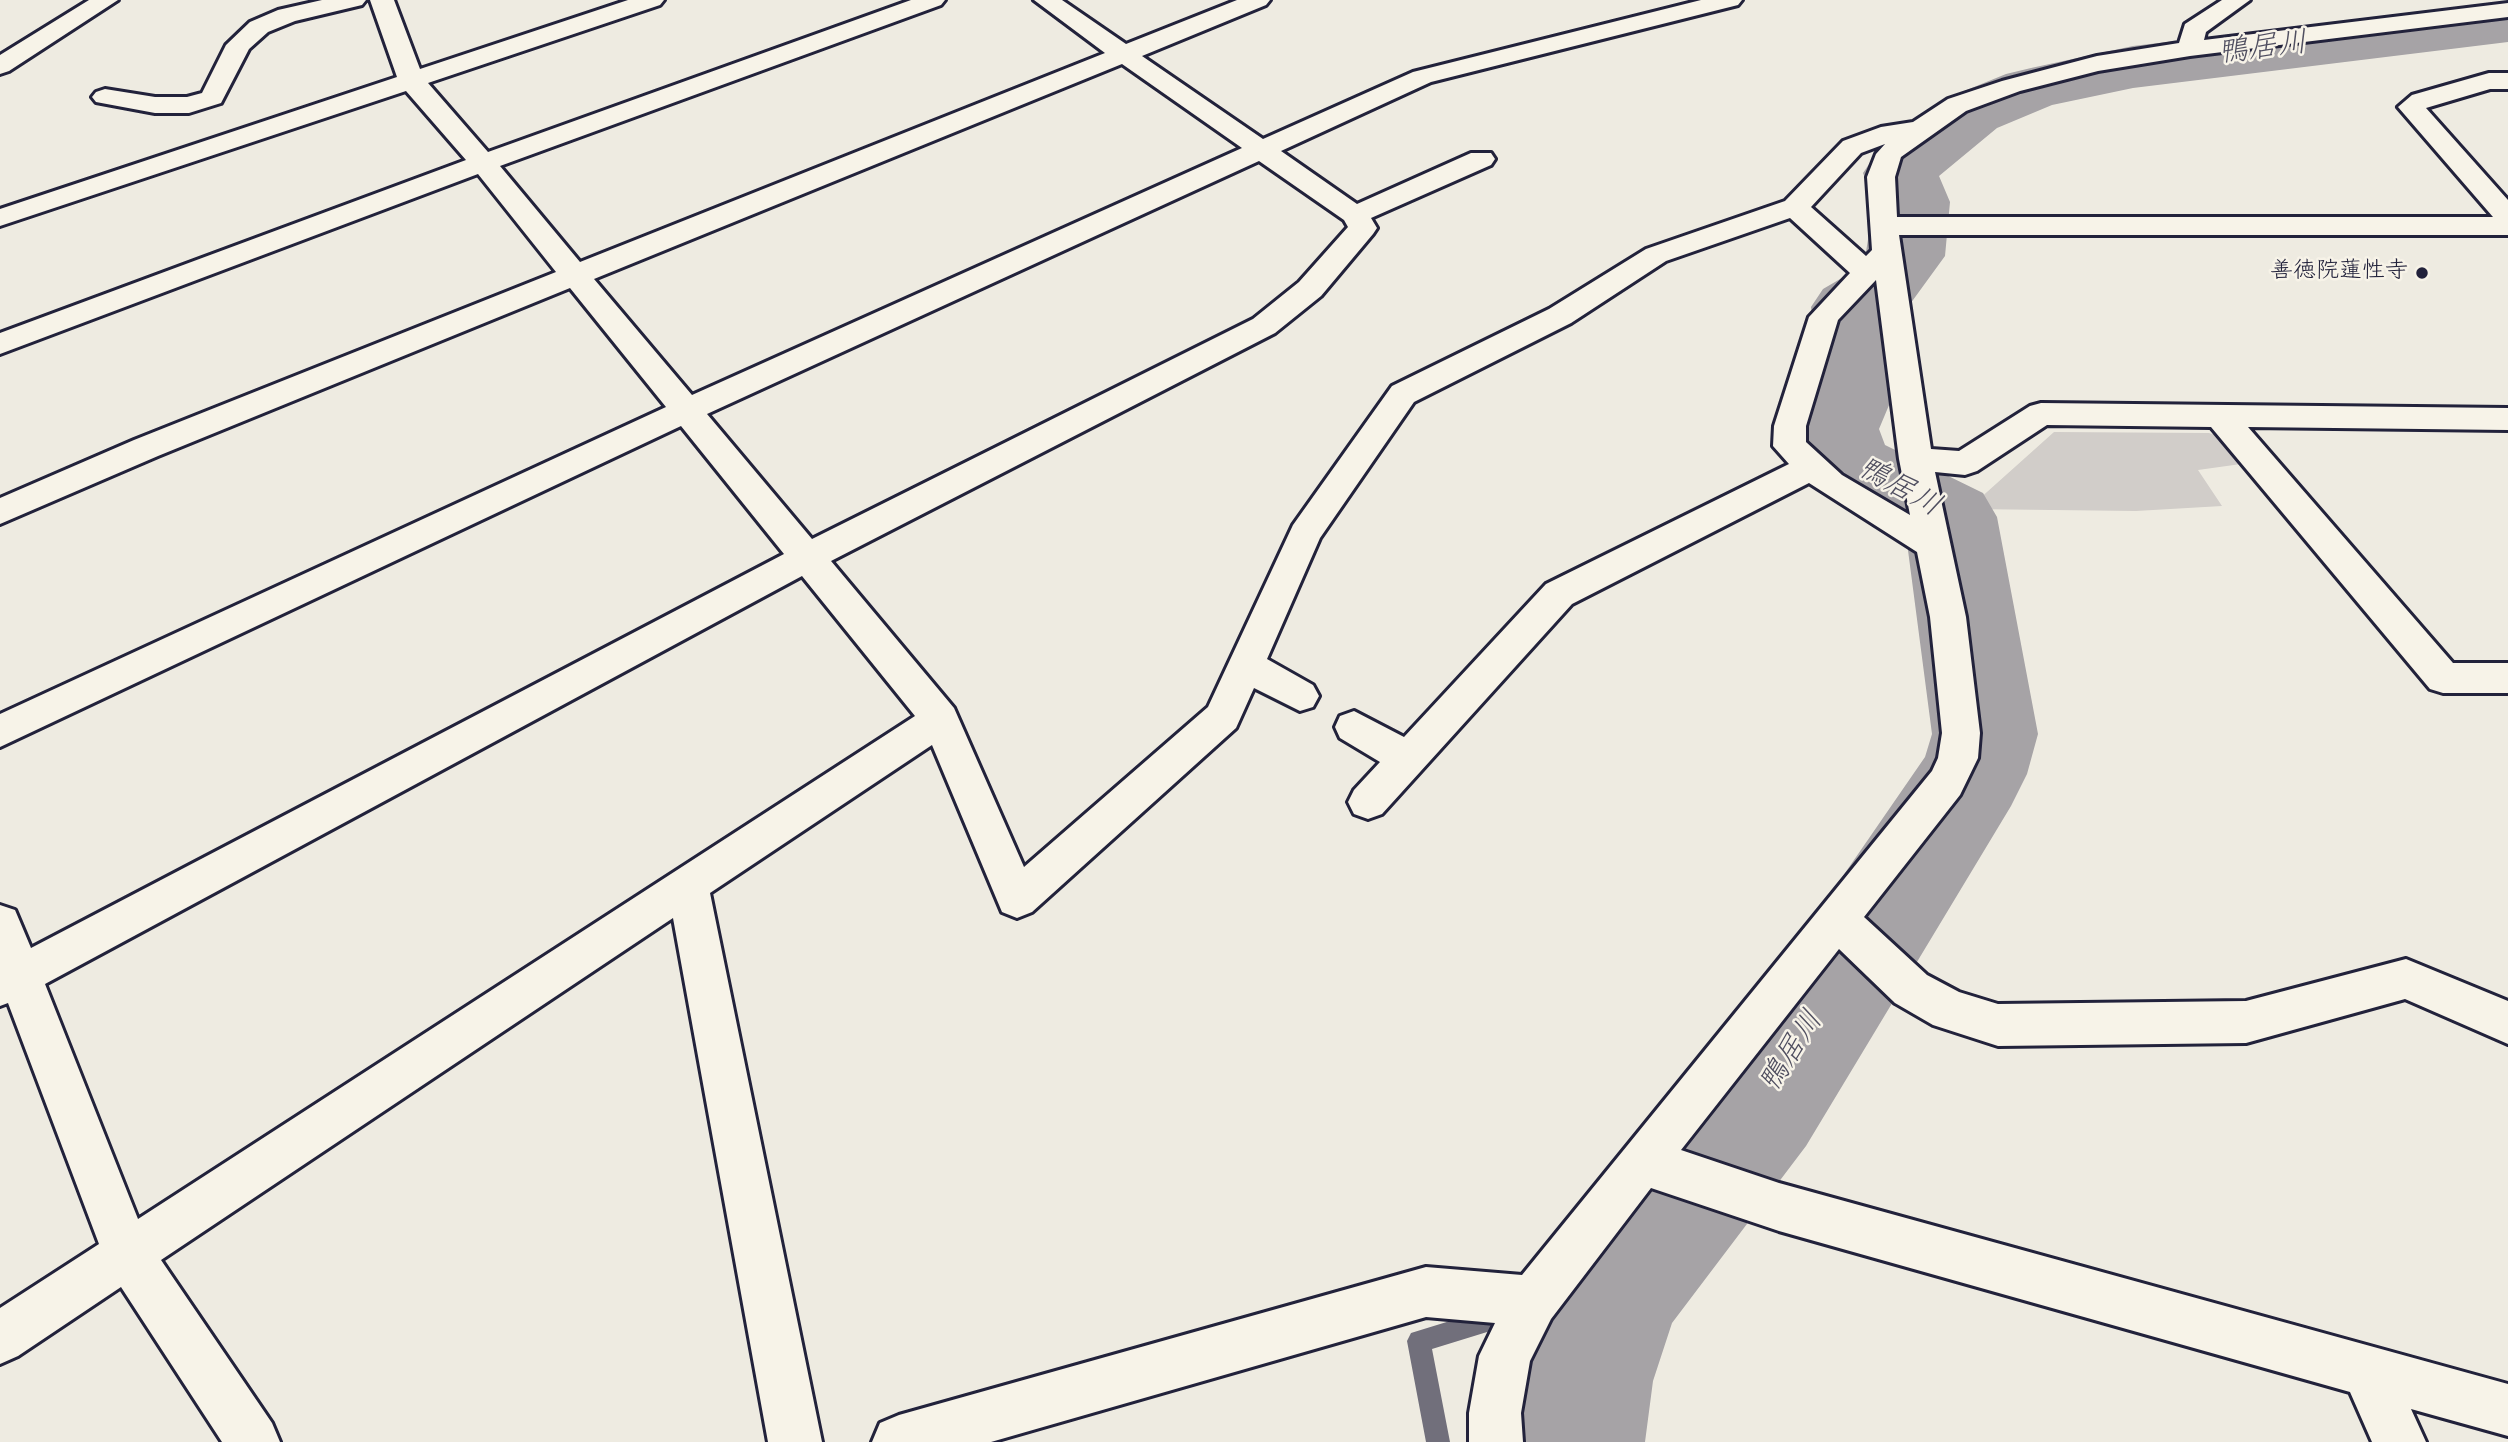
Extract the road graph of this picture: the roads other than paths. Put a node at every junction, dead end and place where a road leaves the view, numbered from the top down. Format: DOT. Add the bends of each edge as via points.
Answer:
graph roads {
  1 [pos="106,0"];
  2 [pos="354,0"];
  3 [pos="382,0"];
  4 [pos="652,0"];
  5 [pos="933,0"];
  6 [pos="1046,0"];
  7 [pos="1258,0"];
  8 [pos="1730,0"];
  9 [pos="2238,0"];
  10 [pos="1677,6"];
  11 [pos="2508,10"];
  12 [pos="2190,49"];
  13 [pos="1126,55"];
  14 [pos="0,66"];
  15 [pos="411,80"];
  16 [pos="2508,81"];
  17 [pos="105,97"];
  18 [pos="1920,129"];
  19 [pos="1260,151"];
  20 [pos="1481,159"];
  21 [pos="483,163"];
  22 [pos="1795,206"];
  23 [pos="1355,215"];
  24 [pos="0,218"];
  25 [pos="2508,218"];
  26 [pos="2508,226"];
  27 [pos="1879,250"];
  28 [pos="575,277"];
  29 [pos="0,344"];
  30 [pos="687,410"];
  31 [pos="2221,417"];
  32 [pos="2508,419"];
  33 [pos="1916,459"];
  34 [pos="1812,467"];
  35 [pos="0,512"];
  36 [pos="1934,546"];
  37 [pos="806,558"];
  38 [pos="1246,665"];
  39 [pos="2508,678"];
  40 [pos="1300,696"];
  41 [pos="940,719"];
  42 [pos="1354,727"];
  43 [pos="0,731"];
  44 [pos="1408,759"];
  45 [pos="1368,802"];
  46 [pos="687,883"];
  47 [pos="1838,920"];
  48 [pos="0,924"];
  49 [pos="10,981"];
  50 [pos="2508,1023"];
  51 [pos="1642,1161"];
  52 [pos="127,1253"];
  53 [pos="1533,1301"];
  54 [pos="0,1338"];
  55 [pos="2367,1370"];
  56 [pos="2508,1410"];
  57 [pos="253,1442"];
  58 [pos="795,1442"];
  59 [pos="899,1442"];
  60 [pos="1496,1442"];
  61 [pos="2399,1442"];
  1 -- 14 [label="street"];
  2 -- 17 [label="street" via="287,15 259,27 238,45 212,98 189,105 155,105"];
  3 -- 15 [label="street"];
  4 -- 15 [label="street"];
  5 -- 21 [label="street"];
  6 -- 13 [label="street"];
  7 -- 13 [label="street"];
  8 -- 10 [label="street"];
  9 -- 12 [label="street" via="2194,29"];
  10 -- 19 [label="street" via="1422,77"];
  11 -- 12 [label="street"];
  12 -- 18 [label="street" via="2097,64 2011,86 1957,105"];
  13 -- 19 [label="street"];
  13 -- 28 [label="street"];
  15 -- 21 [label="street"];
  15 -- 24 [label="street"];
  16 -- 25 [label="street" via="2488,81 2411,107"];
  18 -- 22 [label="street" via="1890,133 1852,147"];
  18 -- 27 [label="street" via="1889,154 1881,177"];
  19 -- 23 [label="street"];
  19 -- 30 [label="street"];
  20 -- 23 [label="street"];
  21 -- 28 [label="street"];
  21 -- 29 [label="street"];
  22 -- 27 [label="street"];
  22 -- 38 [label="street" via="1656,255 1560,316 1403,394 1305,534"];
  23 -- 37 [label="street" via="1363,228 1310,289 1264,326"];
  26 -- 27 [label="street"];
  27 -- 33 [label="street"];
  27 -- 34 [label="street" via="1824,317 1790,426 1789,446"];
  28 -- 30 [label="street"];
  28 -- 35 [label="street" via="146,448"];
  30 -- 37 [label="street"];
  30 -- 43 [label="street"];
  31 -- 32 [label="street"];
  31 -- 33 [label="street" via="2041,414 1965,463"];
  31 -- 39 [label="street" via="2443,678"];
  33 -- 36 [label="street"];
  34 -- 36 [label="street" via="1830,483"];
  34 -- 44 [label="street" via="1559,594"];
  36 -- 47 [label="street" via="1948,617 1961,733 1958,758 1946,783"];
  37 -- 41 [label="street"];
  37 -- 49 [label="street"];
  38 -- 40 [label="street"];
  38 -- 41 [label="street" via="1222,717 1017,899"];
  41 -- 46 [label="street"];
  42 -- 44 [label="street"];
  44 -- 45 [label="street"];
  46 -- 52 [label="street"];
  46 -- 58 [label="street"];
  47 -- 50 [label="street" via="1911,989 1949,1010 1998,1025 2246,1021 2406,979"];
  47 -- 51 [label="street"];
  48 -- 49 [label="street"];
  49 -- 52 [label="street"];
  51 -- 53 [label="street"];
  51 -- 55 [label="street" via="1779,1207"];
  52 -- 54 [label="street"];
  52 -- 57 [label="street"];
  53 -- 59 [label="street" via="1426,1292"];
  53 -- 60 [label="street" via="1505,1356 1495,1413"];
  55 -- 56 [label="street"];
  55 -- 61 [label="street"];
}
